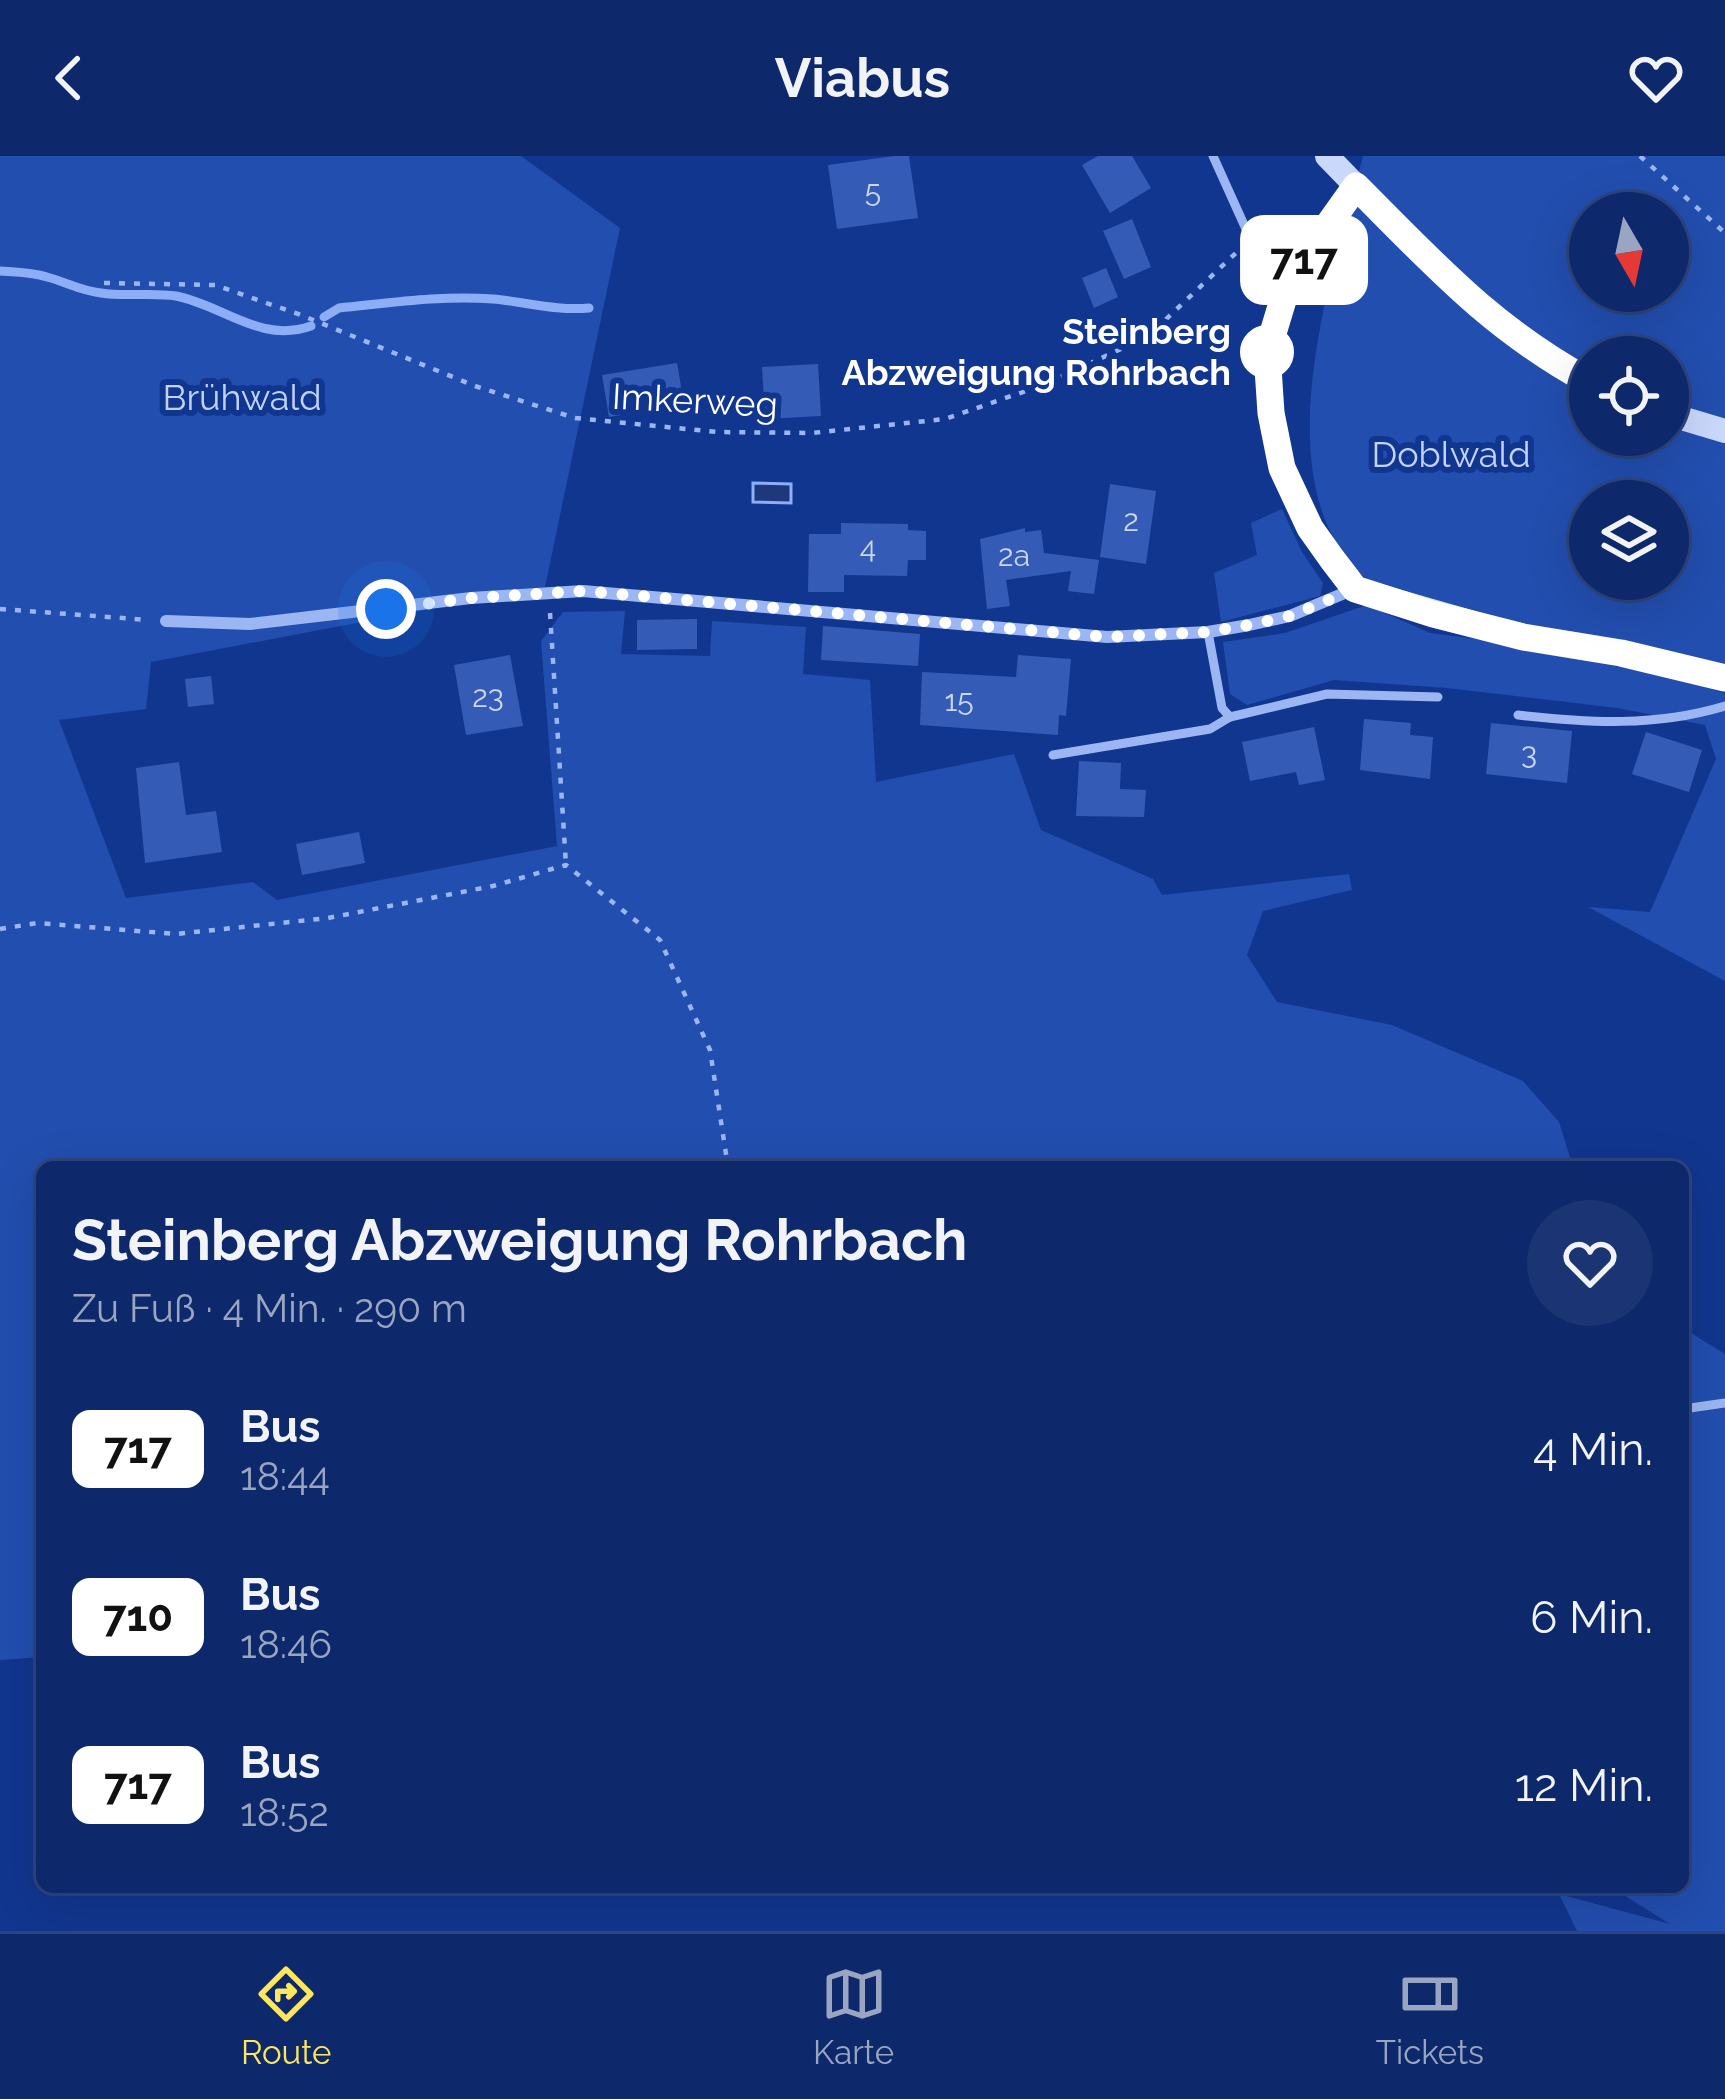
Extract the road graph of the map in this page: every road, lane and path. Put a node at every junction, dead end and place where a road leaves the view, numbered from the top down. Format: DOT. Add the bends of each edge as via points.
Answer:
graph roads {
  1 [pos="1214,156"];
  2 [pos="1327,156"];
  3 [pos="1640,156"];
  4 [pos="1356,186"];
  5 [pos="1725,233"];
  6 [pos="1250,238"];
  7 [pos="1289,280"];
  8 [pos="104,283"];
  9 [pos="1569,371"];
  10 [pos="1689,420"];
  11 [pos="1725,431"];
  12 [pos="1355,589"];
  13 [pos="549,593"];
  14 [pos="0,609"];
  15 [pos="166,621"];
  16 [pos="1208,632"];
  17 [pos="1725,678"];
  18 [pos="1438,697"];
  19 [pos="1725,706"];
  20 [pos="1518,715"];
  21 [pos="1230,717"];
  22 [pos="1053,755"];
  23 [pos="566,865"];
  24 [pos="0,929"];
  25 [pos="727,1161"];
  26 [pos="1725,1402"];
  27 [pos="1689,1409"];
  1 -- 6 [label="lane"];
  2 -- 4 [label="main road"];
  3 -- 5 [label="path"];
  4 -- 7 [label="main road"];
  4 -- 9 [label="main road" via="1472,303"];
  6 -- 7 [label="lane"];
  6 -- 8 [label="path, Imkerweg" via="1162,323 1042,385 945,419 812,433 574,418 215,285"];
  7 -- 12 [label="main road" via="1267,353 1278,450 1310,528"];
  10 -- 11 [label="main road"];
  12 -- 16 [label="street" via="1290,616"];
  12 -- 17 [label="main road" via="1523,637"];
  13 -- 15 [label="street" via="267,622"];
  13 -- 16 [label="street" via="1107,637"];
  13 -- 23 [label="path"];
  14 -- 15 [label="path"];
  16 -- 21 [label="lane"];
  18 -- 21 [label="lane" via="1328,694"];
  19 -- 20 [label="lane" via="1603,724"];
  21 -- 22 [label="lane" via="1210,729"];
  23 -- 24 [label="path" via="328,918 176,934 37,923"];
  23 -- 25 [label="path" via="660,940 710,1050"];
  26 -- 27 [label="lane"];
}
